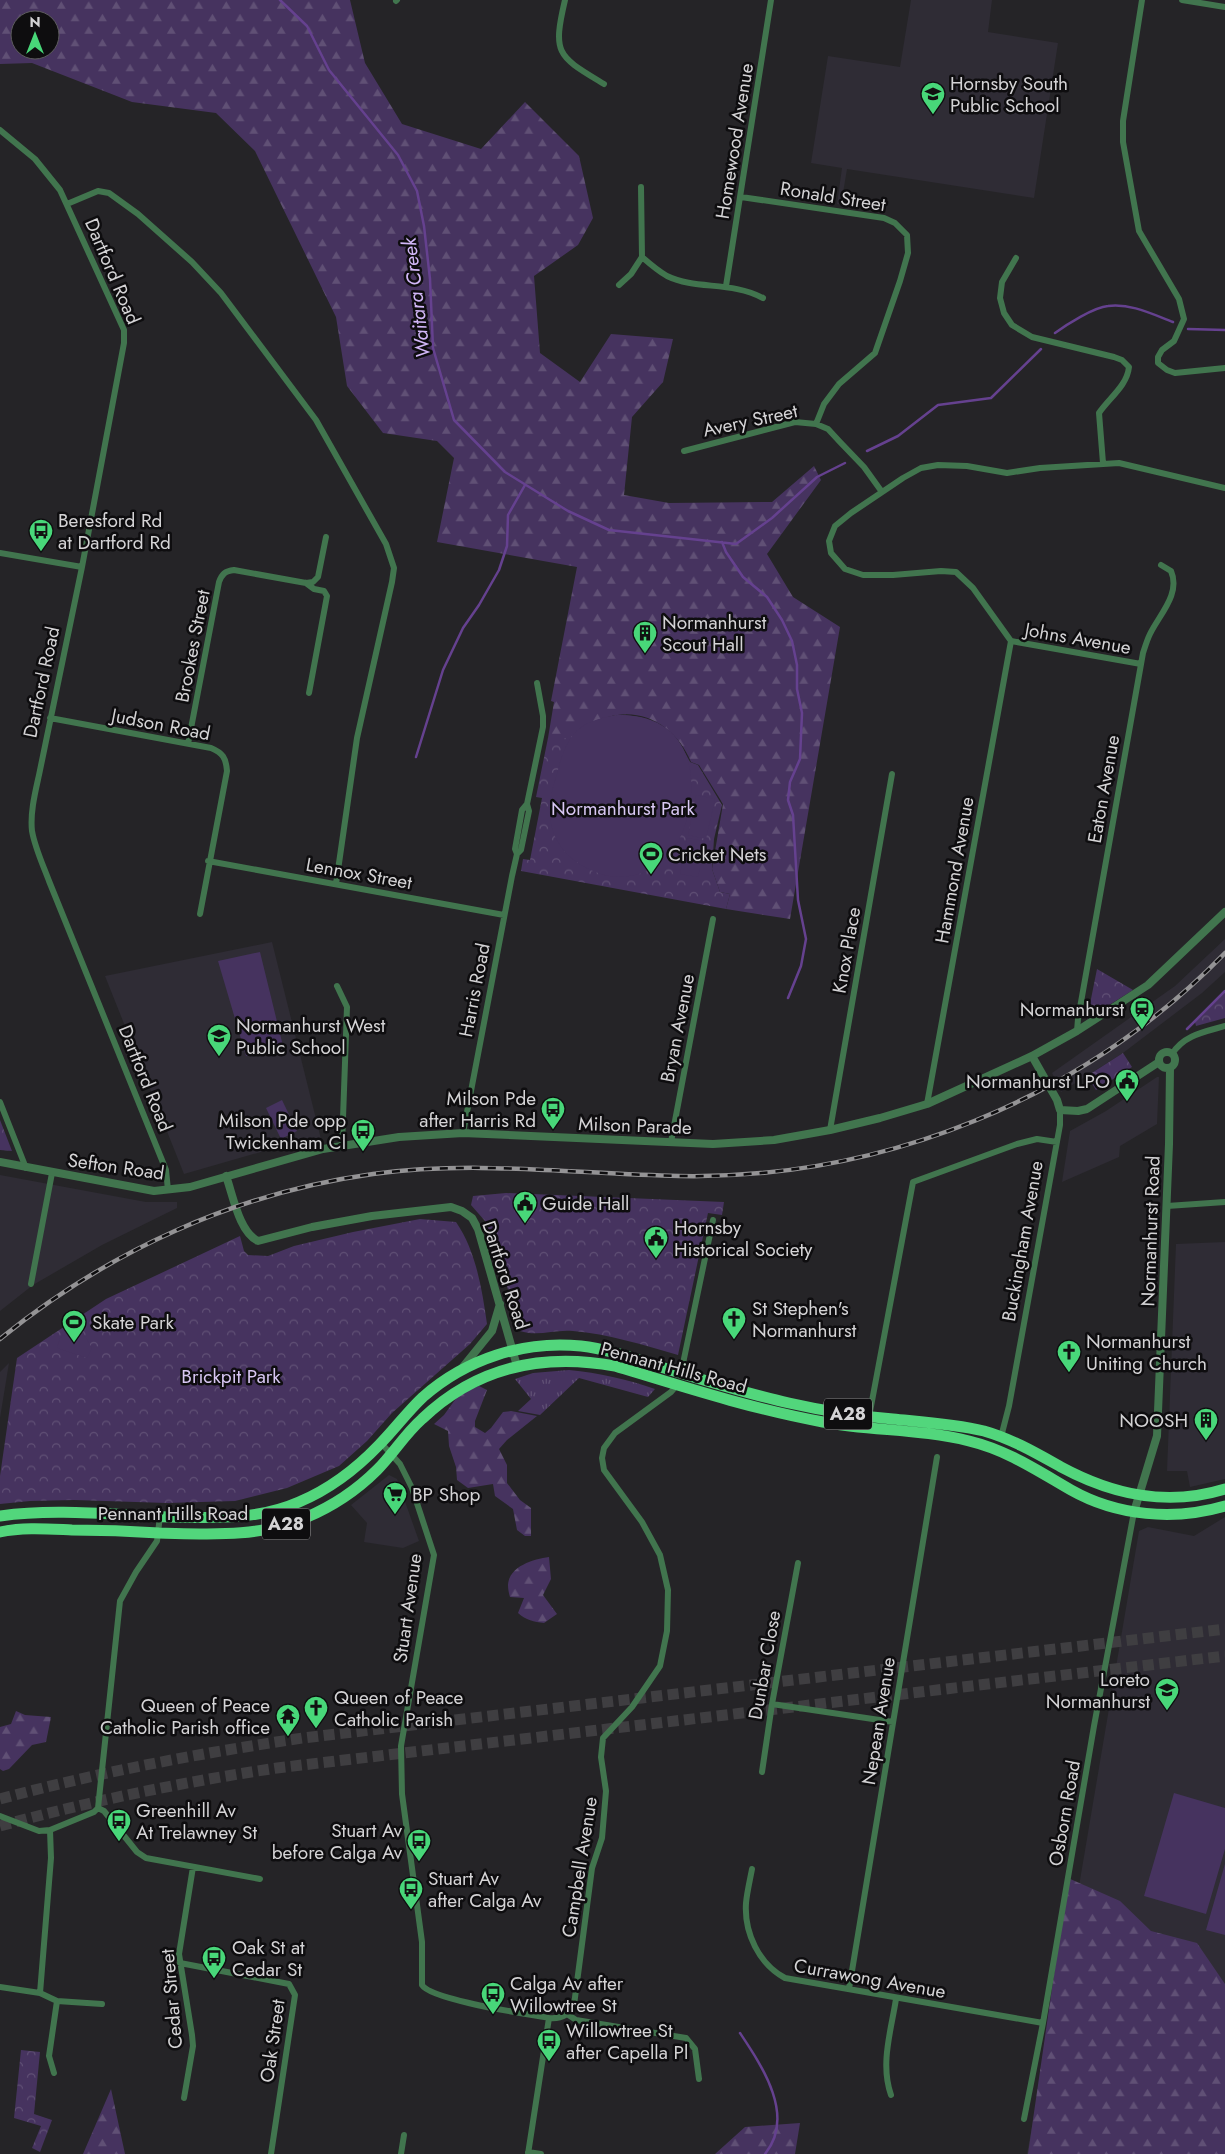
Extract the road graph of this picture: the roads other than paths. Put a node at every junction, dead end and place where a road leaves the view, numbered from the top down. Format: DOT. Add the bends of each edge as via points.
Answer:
graph roads {
  1 [pos="566,0"];
  2 [pos="771,0"];
  3 [pos="1142,0"];
  4 [pos="1182,0"];
  5 [pos="1225,7"];
  6 [pos="604,84"];
  7 [pos="0,130"];
  8 [pos="641,187"];
  9 [pos="741,197"];
  10 [pos="67,204"];
  11 [pos="642,257"];
  12 [pos="1016,258"];
  13 [pos="619,285"];
  14 [pos="726,286"];
  15 [pos="763,298"];
  16 [pos="1225,368"];
  17 [pos="816,424"];
  18 [pos="684,451"];
  19 [pos="1103,463"];
  20 [pos="1225,488"];
  21 [pos="882,492"];
  22 [pos="326,537"];
  23 [pos="0,553"];
  24 [pos="1161,565"];
  25 [pos="82,567"];
  26 [pos="306,583"];
  27 [pos="1011,641"];
  28 [pos="1141,664"];
  29 [pos="537,683"];
  30 [pos="308,693"];
  31 [pos="50,718"];
  32 [pos="188,744"];
  33 [pos="892,774"];
  34 [pos="208,861"];
  35 [pos="336,884"];
  36 [pos="1225,912"];
  37 [pos="200,914"];
  38 [pos="504,915"];
  39 [pos="713,919"];
  40 [pos="337,986"];
  41 [pos="1225,1026"];
  42 [pos="1078,1031"];
  43 [pos="1172,1054"];
  44 [pos="1032,1056"];
  45 [pos="1159,1062"];
  46 [pos="1170,1068"];
  47 [pos="0,1102"];
  48 [pos="927,1104"];
  49 [pos="1060,1110"];
  50 [pos="830,1130"];
  51 [pos="463,1133"];
  52 [pos="671,1142"];
  53 [pos="1057,1142"];
  54 [pos="342,1146"];
  55 [pos="0,1162"];
  56 [pos="26,1168"];
  57 [pos="52,1173"];
  58 [pos="226,1176"];
  59 [pos="168,1190"];
  60 [pos="1225,1202"];
  61 [pos="1167,1206"];
  62 [pos="713,1220"];
  63 [pos="31,1284"];
  64 [pos="500,1302"];
  65 [pos="513,1350"];
  66 [pos="517,1366"];
  67 [pos="460,1371"];
  68 [pos="681,1373"];
  69 [pos="677,1385"];
  70 [pos="869,1417"];
  71 [pos="1001,1437"];
  72 [pos="381,1443"];
  73 [pos="391,1454"];
  74 [pos="937,1457"];
  75 [pos="1225,1489"];
  76 [pos="1139,1496"];
  77 [pos="1225,1506"];
  78 [pos="1134,1512"];
  79 [pos="0,1516"];
  80 [pos="160,1516"];
  81 [pos="0,1532"];
  82 [pos="158,1532"];
  83 [pos="798,1563"];
  84 [pos="772,1704"];
  85 [pos="893,1722"];
  86 [pos="762,1772"];
  87 [pos="98,1808"];
  88 [pos="0,1816"];
  89 [pos="50,1830"];
  90 [pos="193,1867"];
  91 [pos="752,1869"];
  92 [pos="260,1879"];
  93 [pos="180,1963"];
  94 [pos="0,1987"];
  95 [pos="849,1989"];
  96 [pos="40,1993"];
  97 [pos="896,1999"];
  98 [pos="57,2001"];
  99 [pos="102,2004"];
  100 [pos="568,2014"];
  101 [pos="549,2018"];
  102 [pos="1043,2023"];
  103 [pos="54,2073"];
  104 [pos="699,2079"];
  105 [pos="891,2095"];
  106 [pos="184,2098"];
  107 [pos="1024,2119"];
  108 [pos="404,2135"];
  109 [pos="528,2153"];
  110 [pos="271,2154"];
  111 [pos="401,2154"];
  112 [pos="541,2154"];
  1 -- 6 [label="street" via="558,36 563,55"];
  2 -- 9 [label="street, Homewood Avenue"];
  3 -- 16 [label="street" via="1123,122 1123,142 1139,231 1179,299 1184,319 1174,341 1162,350 1158,363 1175,373"];
  4 -- 5 [label="street"];
  7 -- 10 [label="street" via="48,173"];
  8 -- 11 [label="street"];
  9 -- 14 [label="street, Homewood Avenue"];
  9 -- 17 [label="street, Ronald Street" via="884,218 895,222 907,235 908,253 874,353 839,384 824,404"];
  10 -- 25 [label="street, Dartford Road" via="124,330"];
  10 -- 35 [label="street, Dartford Road" via="98,191 109,193 192,262 221,293 316,420 386,544 394,568 392,582 356,738"];
  11 -- 13 [label="street"];
  11 -- 14 [label="street" via="667,276 681,281"];
  12 -- 19 [label="street" via="1002,282 1000,298 1012,325 1032,337 1122,360 1129,367 1128,376 1099,413"];
  14 -- 15 [label="street"];
  17 -- 18 [label="street, Avery Street" via="795,422"];
  17 -- 21 [label="street, Avery Street" via="828,429 864,467"];
  19 -- 20 [label="street" via="1119,463"];
  19 -- 21 [label="street" via="1007,473 938,465 921,468"];
  21 -- 27 [label="street" via="835,526 829,541 831,553 845,569 863,574 956,572 973,588"];
  22 -- 26 [label="street" via="318,577"];
  23 -- 25 [label="street"];
  24 -- 28 [label="street, Eaton Avenue" via="1171,571 1174,584 1171,598 1149,636"];
  25 -- 31 [label="street, Dartford Road"];
  26 -- 30 [label="street" via="324,591 327,596"];
  26 -- 32 [label="street, Brookes Street" via="234,570 222,575"];
  27 -- 28 [label="street, Johns Avenue"];
  27 -- 48 [label="street, Hammond Avenue"];
  28 -- 42 [label="street, Eaton Avenue"];
  29 -- 38 [label="street, Harris Road" via="543,727 527,804 522,810 515,849 517,854"];
  31 -- 32 [label="street, Judson Road"];
  31 -- 59 [label="street, Dartford Road" via="33,808 34,838 166,1170"];
  32 -- 34 [label="street, Judson Road" via="216,750 222,753 226,762 227,771"];
  33 -- 50 [label="street, Knox Place"];
  34 -- 35 [label="street, Lennox Street"];
  34 -- 37 [label="street, Judson Road"];
  35 -- 38 [label="street, Lennox Street"];
  36 -- 42 [label="street, Milson Parade" via="1148,985"];
  38 -- 51 [label="street, Harris Road"];
  39 -- 52 [label="street, Bryan Avenue"];
  40 -- 54 [label="street" via="346,1007"];
  41 -- 43 [label="street" via="1184,1040"];
  42 -- 44 [label="street, Milson Parade"];
  43 -- 45 [label="street" via="1163,1054"];
  43 -- 46 [label="street" via="1175,1060"];
  44 -- 48 [label="street, Milson Parade"];
  44 -- 49 [label="street, Buckingham Avenue"];
  45 -- 46 [label="street" via="1162,1067"];
  45 -- 49 [label="street" via="1087,1109"];
  46 -- 61 [label="street, Normanhurst Road"];
  47 -- 56 [label="street"];
  48 -- 50 [label="street, Milson Parade"];
  49 -- 53 [label="street, Buckingham Avenue"];
  50 -- 52 [label="street, Milson Parade" via="774,1140 712,1144"];
  51 -- 52 [label="street, Milson Parade"];
  51 -- 54 [label="street, Milson Parade" via="399,1137"];
  53 -- 70 [label="street" via="1037,1139 1017,1144 913,1182"];
  53 -- 71 [label="street, Buckingham Avenue"];
  54 -- 58 [label="street, Milson Parade"];
  55 -- 56 [label="street, Sefton Road"];
  56 -- 57 [label="street, Sefton Road"];
  57 -- 59 [label="street, Sefton Road" via="154,1191"];
  57 -- 63 [label="street"];
  58 -- 59 [label="street, Sefton Road"];
  58 -- 64 [label="street, Dartford Road" via="242,1223 252,1239 261,1241 372,1216 451,1207 462,1211 472,1218 478,1229"];
  60 -- 61 [label="street"];
  61 -- 76 [label="street, Normanhurst Road" via="1157,1436"];
  62 -- 68 [label="street"];
  64 -- 65 [label="street, Dartford Road"];
  64 -- 67 [label="street" via="492,1331"];
  65 -- 66 [label="street, Dartford Road"];
  65 -- 67 [label="highway, Pennant Hills Road / A28"];
  65 -- 68 [label="highway, Pennant Hills Road / A28" via="557,1345 585,1347"];
  66 -- 69 [label="highway, Pennant Hills Road / A28" via="558,1361 593,1362"];
  66 -- 73 [label="highway, Pennant Hills Road / A28" via="487,1376 450,1396 421,1420"];
  67 -- 72 [label="highway, Pennant Hills Road / A28" via="422,1399"];
  68 -- 70 [label="highway, Pennant Hills Road / A28" via="766,1398"];
  69 -- 78 [label="highway, Pennant Hills Road / A28" via="823,1422 983,1444 1012,1455 1088,1498"];
  69 -- 100 [label="street, Campbell Avenue" via="615,1433 604,1448 602,1458 604,1470 642,1522 660,1555 668,1590 668,1631 660,1666 632,1707 603,1738 601,1756 606,1790 602,1838 592,1868 574,2005"];
  70 -- 71 [label="highway, Pennant Hills Road / A28" via="965,1427"];
  71 -- 76 [label="highway, Pennant Hills Road / A28" via="1091,1482"];
  72 -- 73 [label="street, Stuart Avenue"];
  72 -- 80 [label="highway, Pennant Hills Road / A28" via="335,1484 274,1511 232,1518"];
  73 -- 82 [label="highway, Pennant Hills Road / A28" via="378,1470 348,1494 304,1518 278,1527 246,1533"];
  73 -- 101 [label="street, Stuart Avenue" via="412,1488 434,1555 401,1746 402,1794 420,1915 421,1983 427,1991 447,1998"];
  74 -- 85 [label="street, Nepean Avenue"];
  75 -- 76 [label="highway, Pennant Hills Road / A28" via="1184,1498"];
  76 -- 78 [label="street, Normanhurst Road"];
  77 -- 78 [label="highway, Pennant Hills Road / A28" via="1184,1513"];
  78 -- 102 [label="street, Osborn Road"];
  79 -- 80 [label="highway, Pennant Hills Road / A28" via="46,1512"];
  80 -- 82 [label="street"];
  81 -- 82 [label="highway, Pennant Hills Road / A28" via="55,1529"];
  82 -- 87 [label="street" via="158,1541 120,1601"];
  83 -- 84 [label="street, Dunbar Close"];
  84 -- 85 [label="street"];
  84 -- 86 [label="street, Dunbar Close"];
  85 -- 95 [label="street, Nepean Avenue"];
  87 -- 89 [label="street"];
  87 -- 90 [label="street" via="141,1855"];
  88 -- 89 [label="street" via="39,1832"];
  89 -- 96 [label="street" via="51,1858"];
  90 -- 92 [label="street"];
  90 -- 93 [label="street, Cedar Street" via="180,1944"];
  91 -- 95 [label="street, Currawong Avenue" via="746,1913 750,1934 768,1967 785,1978"];
  93 -- 106 [label="street, Cedar Street" via="193,2046"];
  93 -- 110 [label="street, Oak Street" via="289,1984 295,1995"];
  94 -- 96 [label="street"];
  95 -- 97 [label="street, Currawong Avenue"];
  96 -- 98 [label="street"];
  97 -- 102 [label="street, Currawong Avenue"];
  97 -- 105 [label="street" via="886,2064"];
  98 -- 99 [label="street"];
  98 -- 103 [label="street" via="49,2056"];
  100 -- 101 [label="street"];
  100 -- 104 [label="street" via="576,2020 686,2038 694,2049"];
  101 -- 109 [label="street"];
  102 -- 107 [label="street, Osborn Road"];
  108 -- 111 [label="street"];
  109 -- 112 [label="street"];
}
